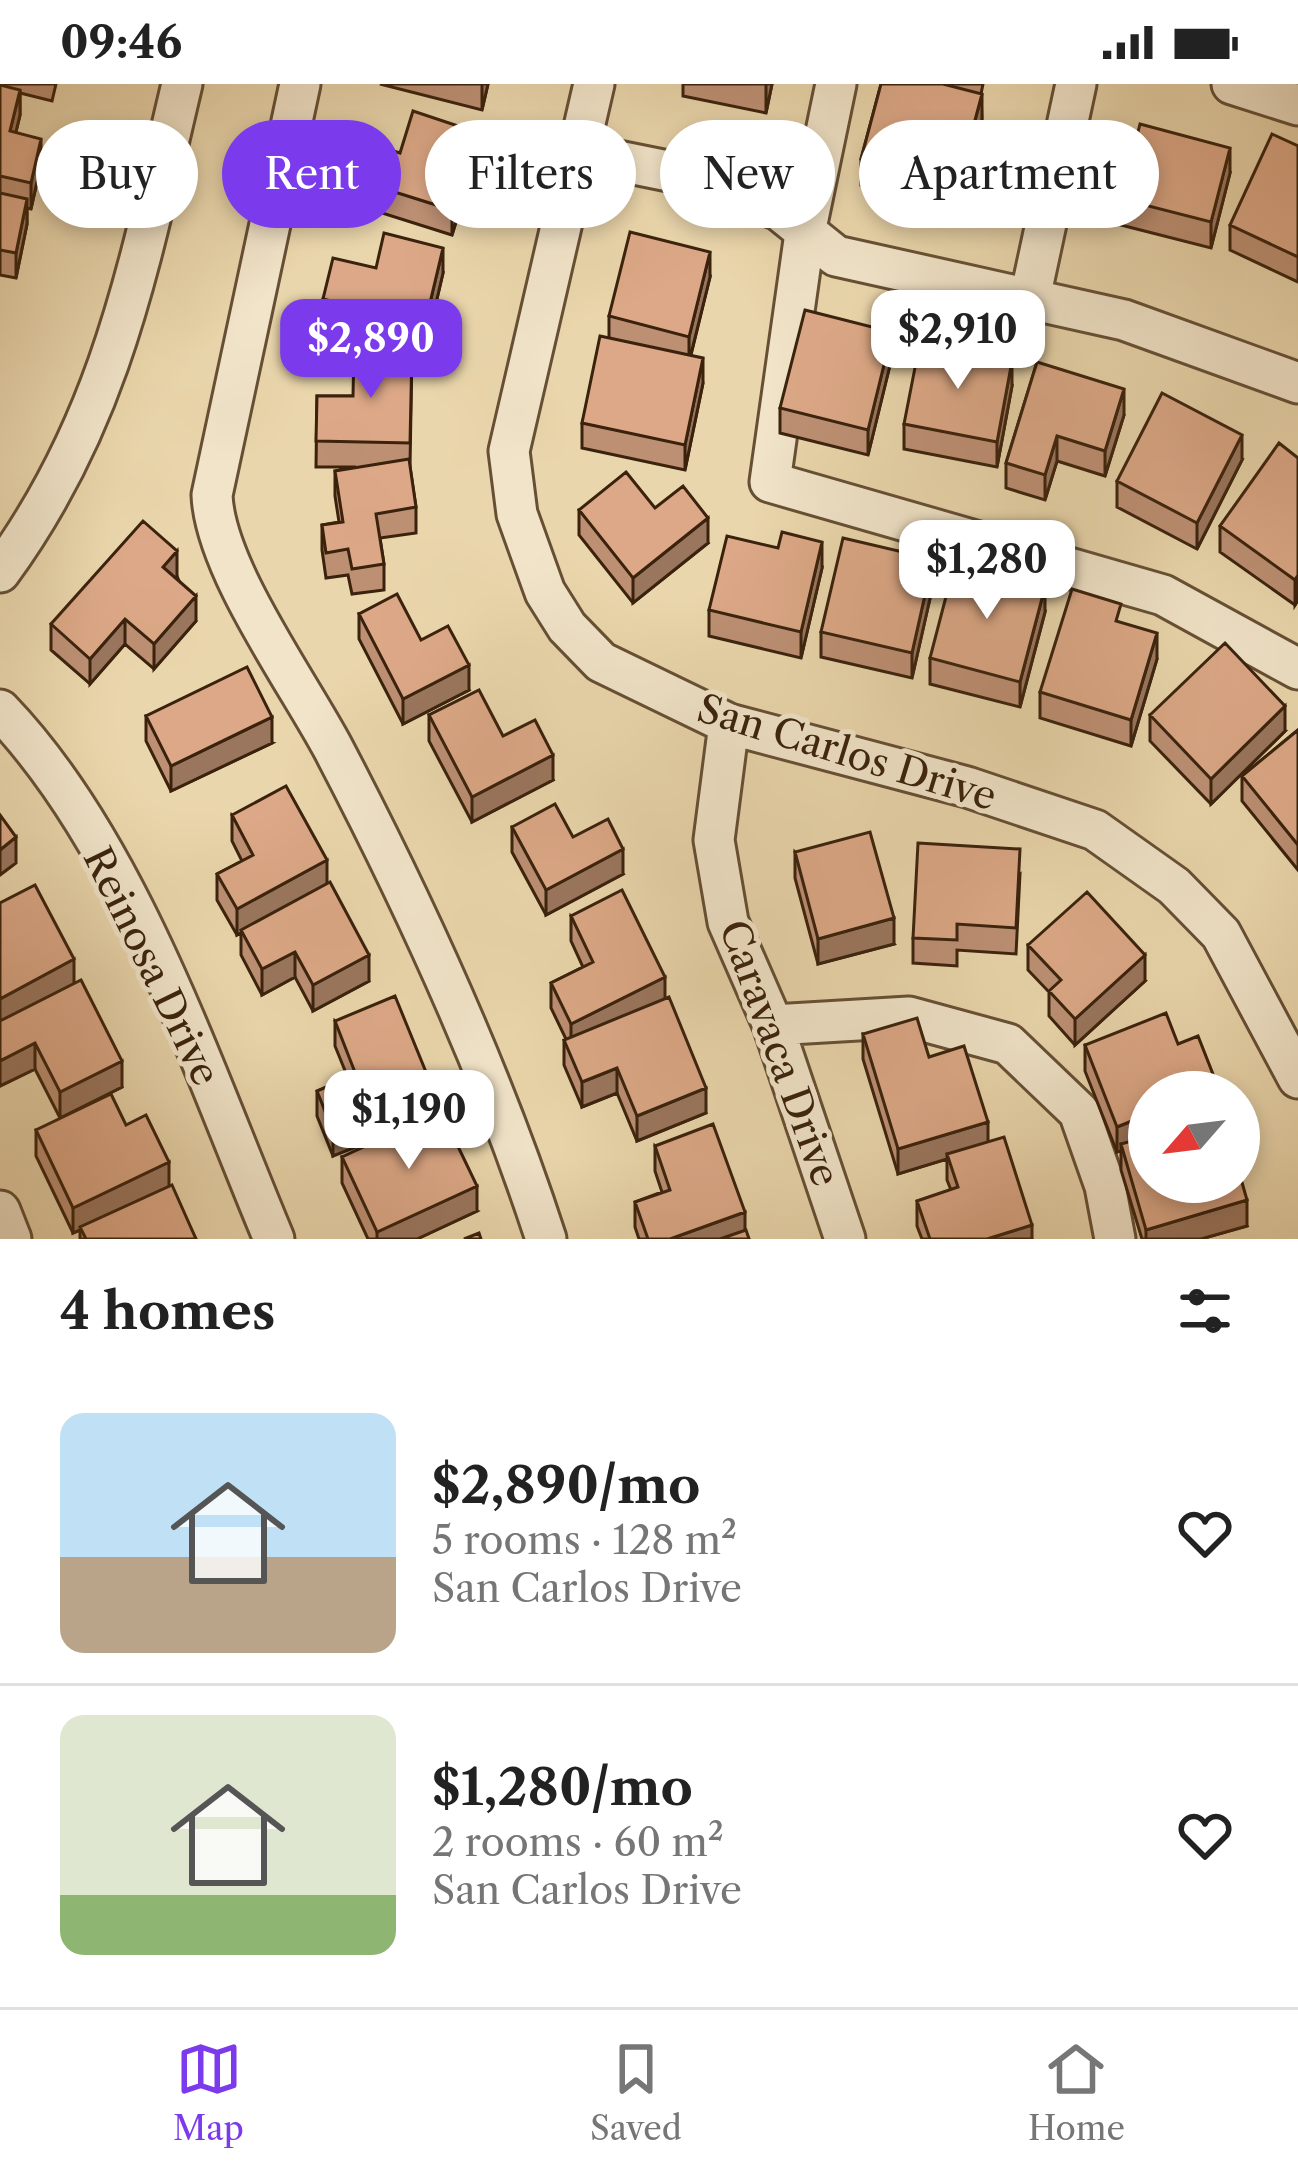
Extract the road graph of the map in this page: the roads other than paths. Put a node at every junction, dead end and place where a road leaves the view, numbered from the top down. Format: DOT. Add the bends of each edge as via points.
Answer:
graph roads {
  1 [pos="182,84"];
  2 [pos="300,84"];
  3 [pos="594,84"];
  4 [pos="836,84"];
  5 [pos="1076,84"];
  6 [pos="1232,84"];
  7 [pos="1298,105"];
  8 [pos="586,120"];
  9 [pos="636,165"];
  10 [pos="561,228"];
  11 [pos="805,233"];
  12 [pos="1030,298"];
  13 [pos="1298,383"];
  14 [pos="0,572"];
  15 [pos="1298,669"];
  16 [pos="0,710"];
  17 [pos="729,724"];
  18 [pos="773,1024"];
  19 [pos="1298,1078"];
  20 [pos="0,1211"];
  21 [pos="11,1239"];
  22 [pos="274,1239"];
  23 [pos="546,1239"];
  24 [pos="845,1239"];
  25 [pos="1115,1239"];
  1 -- 14 [label="street" via="128,310 81,442"];
  2 -- 23 [label="street" via="213,514 454,1007"];
  3 -- 8 [label="street, San Carlos Drive"];
  4 -- 11 [label="street"];
  5 -- 12 [label="street"];
  6 -- 7 [label="street"];
  9 -- 11 [label="street" via="779,209"];
  10 -- 17 [label="street, San Carlos Drive" via="509,451 517,514 545,592 601,662"];
  11 -- 12 [label="street" via="836,256"];
  11 -- 15 [label="street" via="770,482 1163,595"];
  12 -- 13 [label="street" via="1124,320"];
  16 -- 22 [label="street, Reinosa Drive" via="34,746 116,878"];
  17 -- 18 [label="street, Caravaca Drive" via="714,840 728,922"];
  17 -- 19 [label="street, San Carlos Drive" via="1095,830 1174,886 1221,934"];
  18 -- 24 [label="street, Caravaca Drive"];
  18 -- 25 [label="street" via="909,1017 1008,1044 1079,1112"];
  20 -- 21 [label="street"];
}
